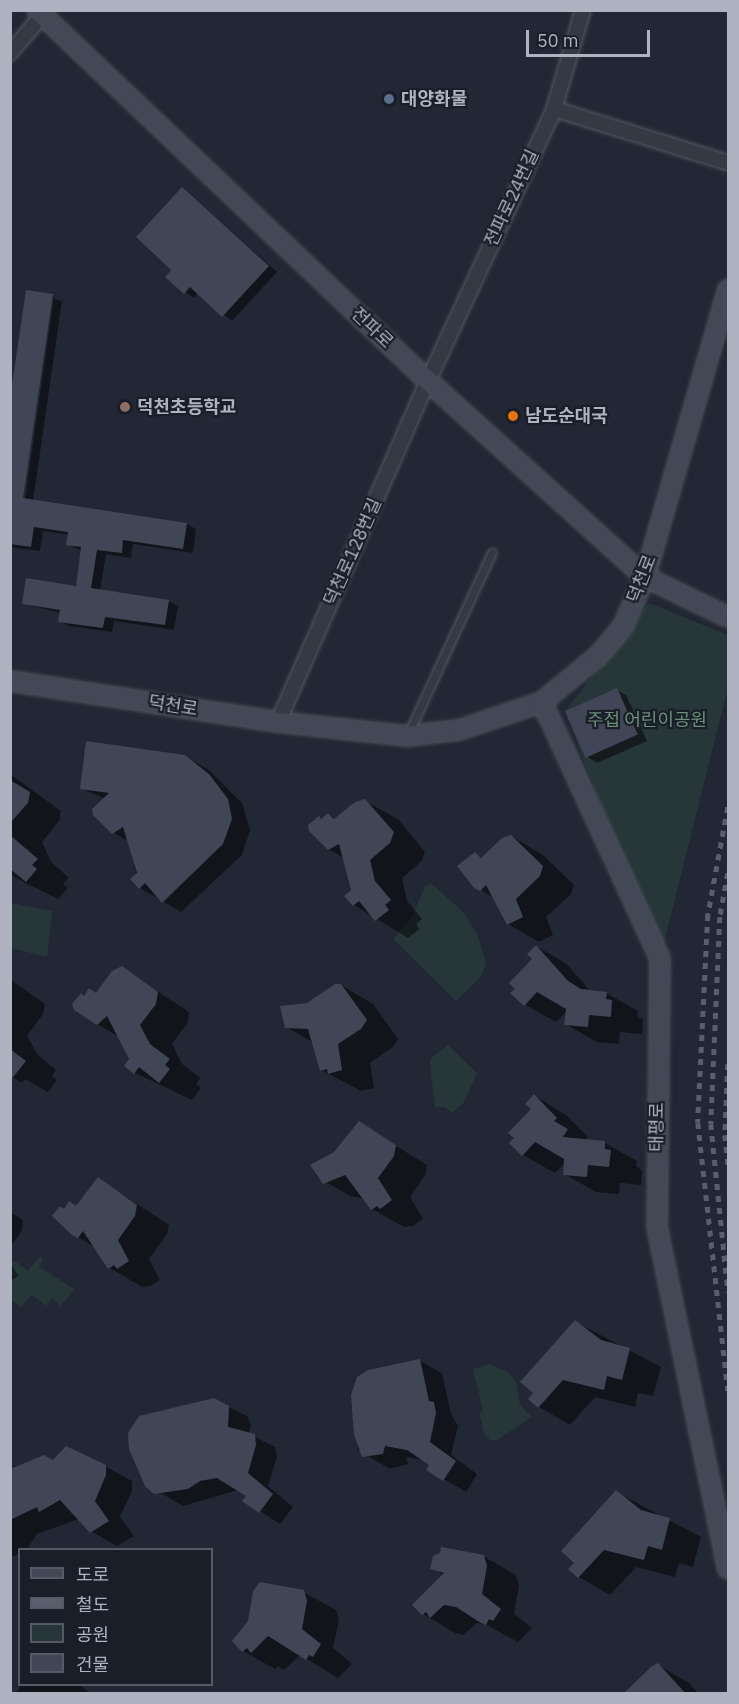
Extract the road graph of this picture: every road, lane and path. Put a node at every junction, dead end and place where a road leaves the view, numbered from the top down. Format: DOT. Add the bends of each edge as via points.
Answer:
graph roads {
  1 [pos="583,10"];
  2 [pos="43,13"];
  3 [pos="10,52"];
  4 [pos="554,109"];
  5 [pos="729,163"];
  6 [pos="729,290"];
  7 [pos="428,381"];
  8 [pos="492,552"];
  9 [pos="645,577"];
  10 [pos="729,617"];
  11 [pos="10,681"];
  12 [pos="542,702"];
  13 [pos="278,722"];
  14 [pos="407,736"];
  15 [pos="729,1569"];
  1 -- 4 [label="street, 전파로24번길"];
  2 -- 3 [label="street"];
  2 -- 7 [label="street, 전파로"];
  4 -- 5 [label="street"];
  4 -- 7 [label="street, 전파로24번길"];
  6 -- 9 [label="street, 덕천로"];
  7 -- 9 [label="street, 전파로"];
  7 -- 13 [label="street, 덕천로128번길"];
  8 -- 14 [label="lane"];
  9 -- 10 [label="street, 전파로"];
  9 -- 12 [label="street, 덕천로" via="623,626 604,649"];
  11 -- 13 [label="street, 덕천로"];
  12 -- 14 [label="street, 덕천로" via="459,729"];
  12 -- 15 [label="street, 태평로" via="660,959 657,1227"];
  13 -- 14 [label="street, 덕천로"];
}
